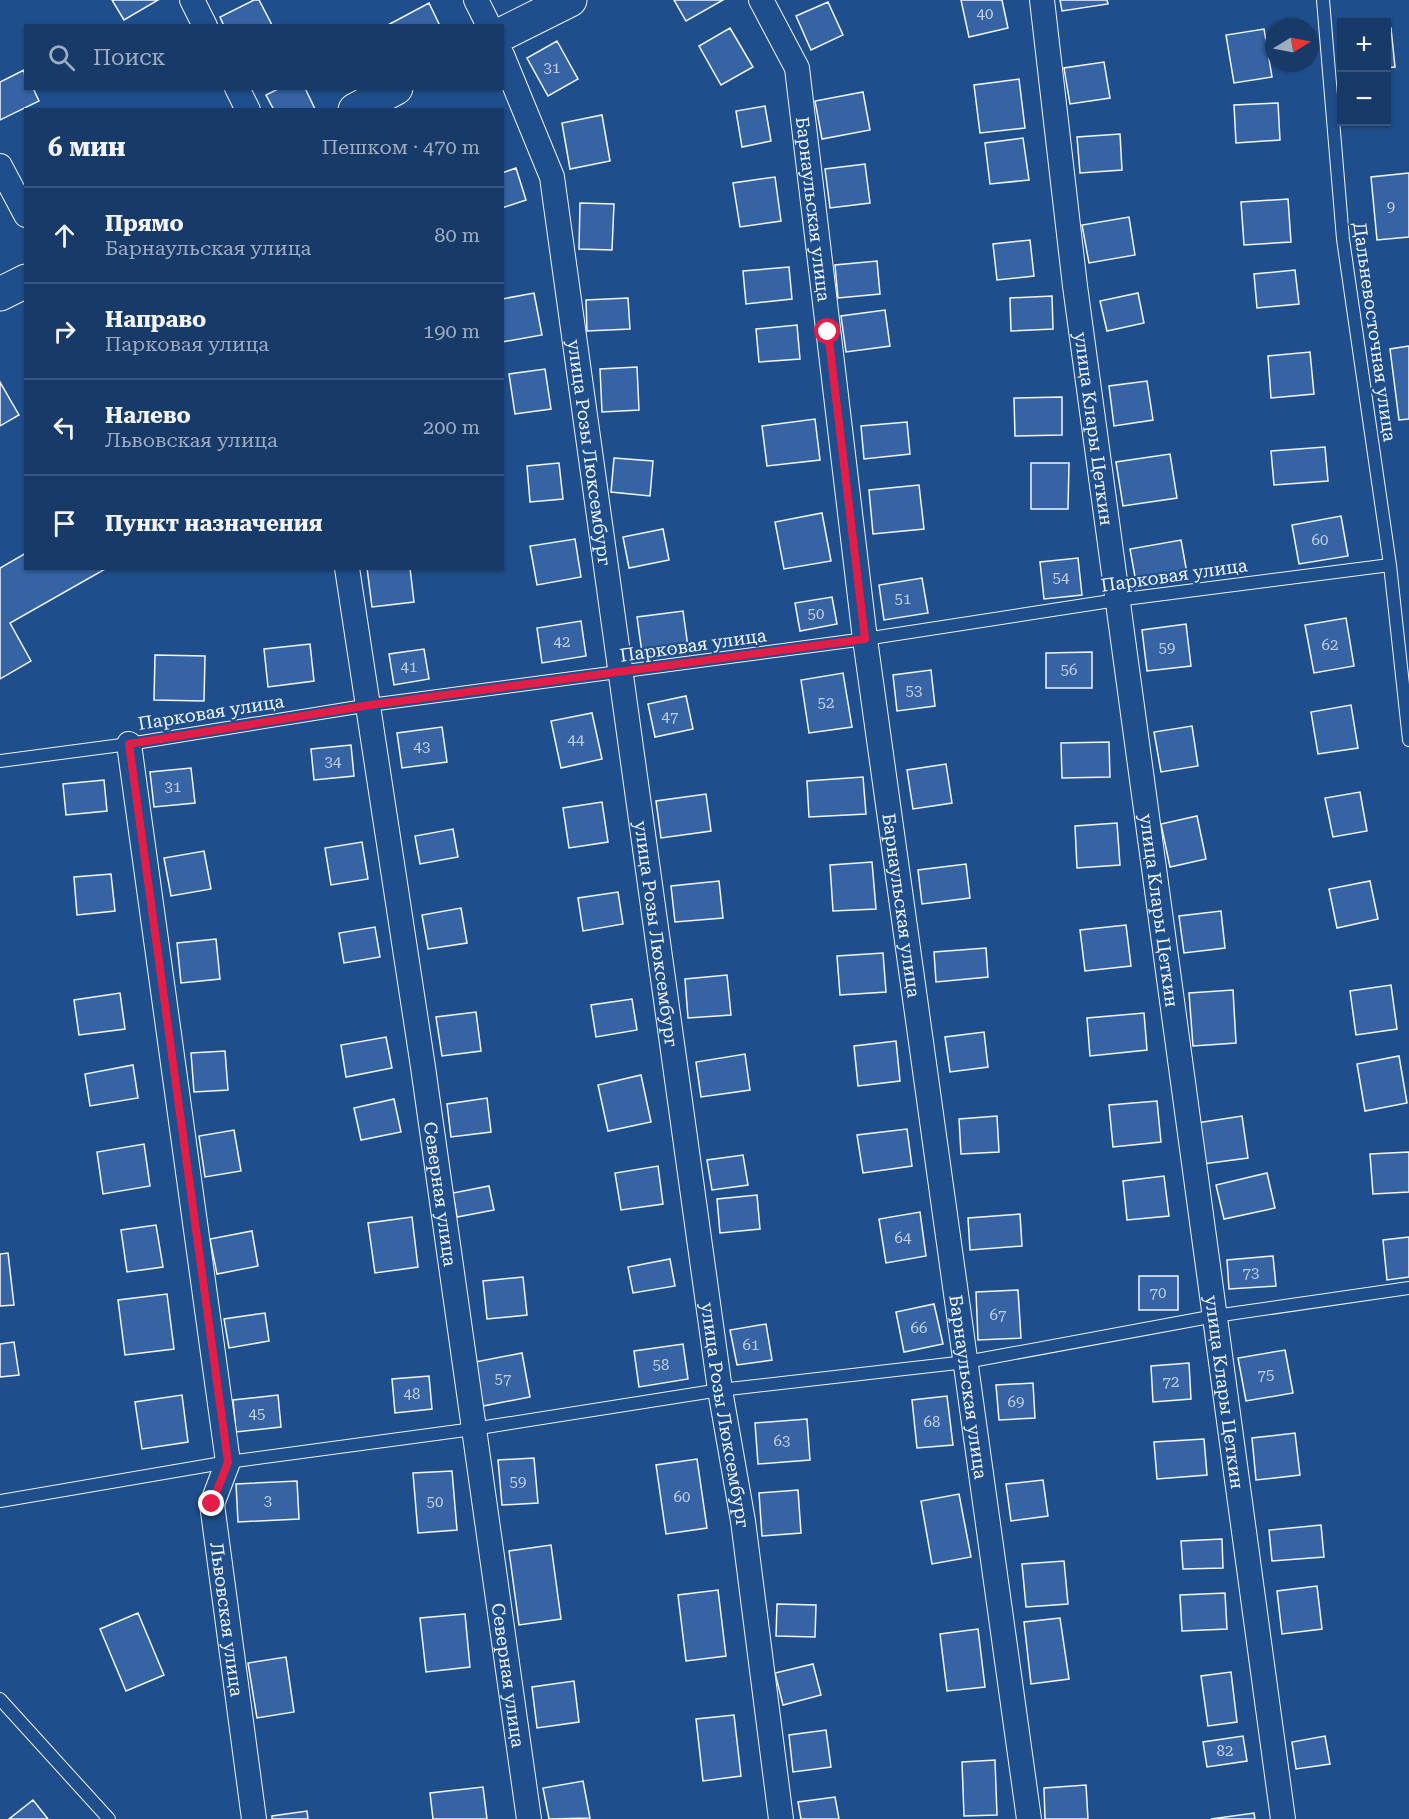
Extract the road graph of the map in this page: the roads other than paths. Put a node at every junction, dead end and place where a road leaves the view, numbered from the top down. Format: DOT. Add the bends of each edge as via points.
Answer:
graph roads {
  1 [pos="192,0"];
  2 [pos="476,0"];
  3 [pos="570,0"];
  4 [pos="761,0"];
  5 [pos="1042,0"];
  6 [pos="1323,0"];
  7 [pos="204,24"];
  8 [pos="488,24"];
  9 [pos="504,33"];
  10 [pos="504,60"];
  11 [pos="238,90"];
  12 [pos="392,90"];
  13 [pos="247,108"];
  14 [pos="359,108"];
  15 [pos="0,166"];
  16 [pos="24,211"];
  17 [pos="24,282"];
  18 [pos="0,294"];
  19 [pos="1390,565"];
  20 [pos="347,570"];
  21 [pos="1117,600"];
  22 [pos="865,639"];
  23 [pos="620,673"];
  24 [pos="370,705"];
  25 [pos="1409,740"];
  26 [pos="129,744"];
  27 [pos="0,761"];
  28 [pos="1409,1288"];
  29 [pos="1215,1316"];
  30 [pos="966,1362"];
  31 [pos="720,1390"];
  32 [pos="473,1429"];
  33 [pos="228,1462"];
  34 [pos="0,1501"];
  35 [pos="0,1700"];
  36 [pos="109,1819"];
  37 [pos="254,1819"];
  38 [pos="529,1819"];
  39 [pos="781,1819"];
  40 [pos="1029,1819"];
  41 [pos="1283,1819"];
  1 -- 7 [label="street"];
  2 -- 8 [label="street"];
  3 -- 9 [label="street"];
  4 -- 22 [label="street, Барнаульская улица" via="797,68"];
  5 -- 21 [label="street, улица Клары Цеткин"];
  6 -- 19 [label="lane, Дальневосточная улица" via="1343,239"];
  10 -- 23 [label="street, улица Розы Люксембург" via="552,177"];
  11 -- 13 [label="street"];
  12 -- 14 [label="street"];
  15 -- 16 [label="street"];
  17 -- 18 [label="street"];
  19 -- 21 [label="lane, Парковая улица"];
  19 -- 25 [label="lane, Дальневосточная улица"];
  20 -- 24 [label="street, Северная улица"];
  21 -- 22 [label="lane, Парковая улица"];
  21 -- 29 [label="street, улица Клары Цеткин"];
  22 -- 23 [label="lane, Парковая улица"];
  22 -- 30 [label="street, Барнаульская улица"];
  23 -- 24 [label="lane, Парковая улица"];
  23 -- 31 [label="street, улица Розы Люксембург"];
  24 -- 26 [label="lane, Парковая улица"];
  24 -- 32 [label="street, Северная улица"];
  26 -- 27 [label="lane, Парковая улица"];
  26 -- 33 [label="street, Львовская улица"];
  28 -- 29 [label="lane"];
  29 -- 30 [label="lane"];
  29 -- 41 [label="street, улица Клары Цеткин"];
  30 -- 31 [label="lane"];
  30 -- 40 [label="street, Барнаульская улица"];
  31 -- 32 [label="lane"];
  31 -- 39 [label="street, улица Розы Люксембург" via="743,1521"];
  32 -- 33 [label="lane"];
  32 -- 38 [label="street, Северная улица"];
  33 -- 34 [label="lane"];
  33 -- 37 [label="street, Львовская улица" via="212,1504"];
  35 -- 36 [label="lane"];
}
